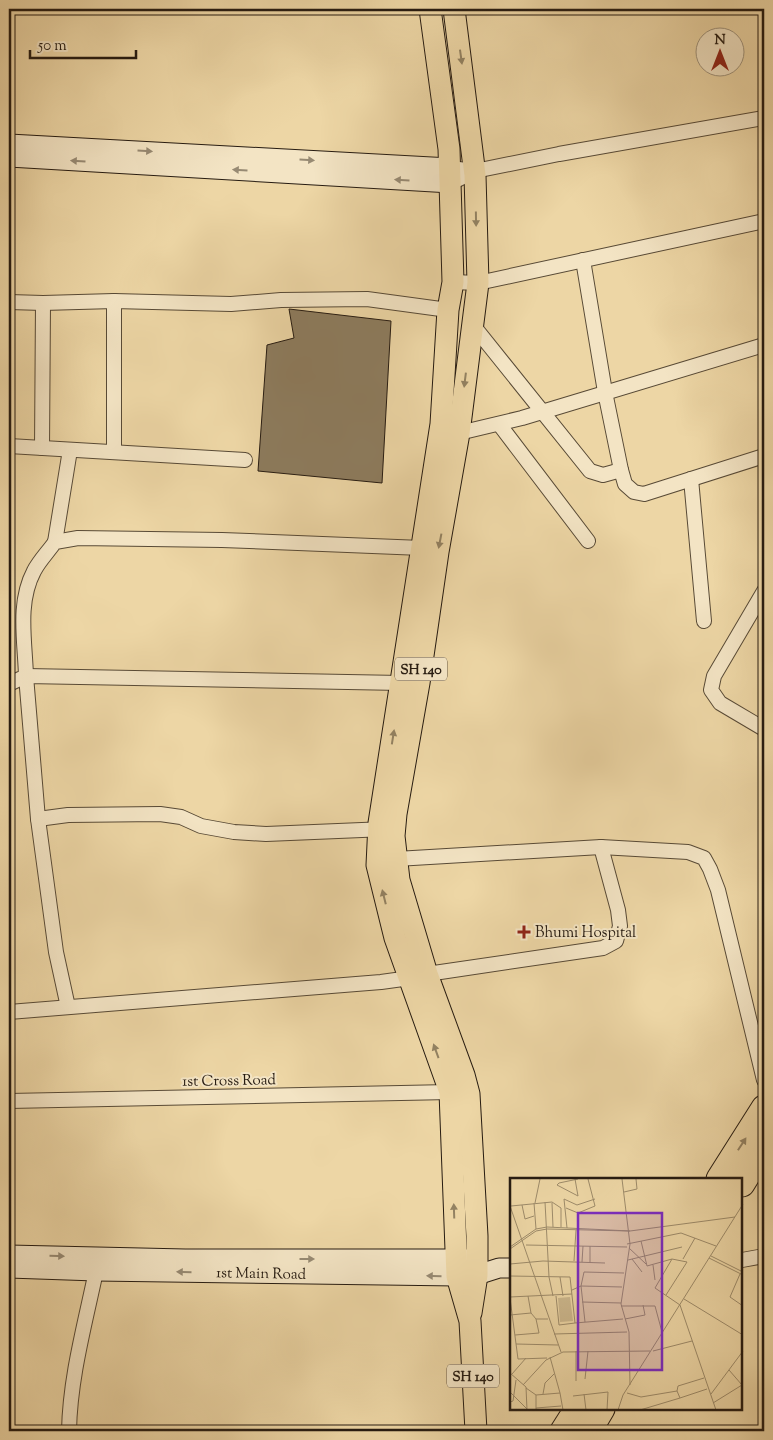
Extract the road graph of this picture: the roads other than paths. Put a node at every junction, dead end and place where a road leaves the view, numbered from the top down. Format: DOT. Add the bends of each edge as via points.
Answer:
graph roads {
  1 [pos="430,9"];
  2 [pos="454,9"];
  3 [pos="764,118"];
  4 [pos="9,144"];
  5 [pos="9,157"];
  6 [pos="475,170"];
  7 [pos="450,176"];
  8 [pos="764,221"];
  9 [pos="583,260"];
  10 [pos="453,282"];
  11 [pos="478,283"];
  12 [pos="114,301"];
  13 [pos="9,302"];
  14 [pos="43,303"];
  15 [pos="448,310"];
  16 [pos="472,324"];
  17 [pos="764,345"];
  18 [pos="605,392"];
  19 [pos="543,412"];
  20 [pos="500,424"];
  21 [pos="459,433"];
  22 [pos="9,446"];
  23 [pos="42,448"];
  24 [pos="70,450"];
  25 [pos="114,452"];
  26 [pos="764,456"];
  27 [pos="245,460"];
  28 [pos="621,470"];
  29 [pos="691,479"];
  30 [pos="588,541"];
  31 [pos="55,542"];
  32 [pos="422,548"];
  33 [pos="764,591"];
  34 [pos="704,621"];
  35 [pos="26,676"];
  36 [pos="402,683"];
  37 [pos="9,684"];
  38 [pos="764,729"];
  39 [pos="38,819"];
  40 [pos="386,829"];
  41 [pos="601,847"];
  42 [pos="396,858"];
  43 [pos="418,976"];
  44 [pos="68,1006"];
  45 [pos="9,1012"];
  46 [pos="764,1080"];
  47 [pos="450,1092"];
  48 [pos="9,1101"];
  49 [pos="764,1108"];
  50 [pos="764,1148"];
  51 [pos="720,1178"];
  52 [pos="743,1182"];
  53 [pos="9,1255"];
  54 [pos="764,1256"];
  55 [pos="743,1260"];
  56 [pos="467,1267"];
  57 [pos="9,1268"];
  58 [pos="505,1268"];
  59 [pos="96,1271"];
  60 [pos="576,1410"];
  61 [pos="601,1410"];
  62 [pos="69,1431"];
  63 [pos="476,1431"];
  64 [pos="563,1431"];
  65 [pos="589,1431"];
  1 -- 7 [label="main road, SH 140"];
  2 -- 6 [label="main road, SH 140, one-way"];
  3 -- 6 [label="street"];
  4 -- 7 [label="street, one-way"];
  7 -- 5 [label="street, one-way"];
  6 -- 7 [label="street"];
  6 -- 11 [label="main road, SH 140, one-way"];
  7 -- 10 [label="main road, SH 140"];
  8 -- 9 [label="street"];
  9 -- 11 [label="street"];
  9 -- 18 [label="street"];
  10 -- 11 [label="street"];
  10 -- 15 [label="main road, SH 140"];
  11 -- 16 [label="main road, SH 140"];
  12 -- 14 [label="street"];
  12 -- 15 [label="street" via="231,304 281,300 367,300"];
  12 -- 25 [label="street"];
  13 -- 14 [label="street"];
  14 -- 23 [label="street"];
  15 -- 32 [label="main road, SH 140" via="441,424"];
  16 -- 19 [label="street"];
  16 -- 21 [label="main road, SH 140, one-way"];
  17 -- 18 [label="street"];
  18 -- 19 [label="street"];
  18 -- 28 [label="street"];
  19 -- 20 [label="street"];
  19 -- 28 [label="street" via="590,471 603,475"];
  20 -- 21 [label="street"];
  20 -- 30 [label="street"];
  21 -- 40 [label="main road, SH 140, one-way" via="419,683"];
  22 -- 23 [label="street"];
  23 -- 24 [label="street"];
  24 -- 25 [label="street"];
  24 -- 31 [label="street"];
  25 -- 27 [label="street"];
  26 -- 29 [label="street"];
  28 -- 29 [label="street" via="625,484 634,492 644,494"];
  29 -- 34 [label="street"];
  31 -- 32 [label="street" via="78,538 222,540"];
  31 -- 35 [label="street" via="34,570 23,606"];
  32 -- 36 [label="main road, SH 140"];
  33 -- 38 [label="street" via="714,676 711,690 720,703"];
  35 -- 36 [label="street"];
  35 -- 37 [label="street"];
  35 -- 39 [label="street"];
  40 -- 36 [label="main road, SH 140, one-way"];
  39 -- 40 [label="street" via="68,815 160,814 234,832 266,834"];
  39 -- 44 [label="street" via="56,952"];
  40 -- 42 [label="main road, SH 140"];
  43 -- 40 [label="main road, SH 140, one-way" via="395,938 379,875 376,855"];
  41 -- 42 [label="street"];
  41 -- 43 [label="street" via="618,910 620,926 616,941 604,948"];
  41 -- 46 [label="street" via="688,852 704,858 718,890"];
  42 -- 43 [label="main road, SH 140"];
  43 -- 44 [label="street" via="381,982"];
  47 -- 43 [label="main road, SH 140, one-way"];
  43 -- 56 [label="main road, SH 140" via="464,1074 469,1094 477,1236"];
  44 -- 45 [label="street"];
  47 -- 48 [label="street, 1st Cross Road"];
  56 -- 47 [label="main road, SH 140, one-way"];
  51 -- 49 [label="highway, one-way"];
  50 -- 52 [label="highway"];
  53 -- 56 [label="street, one-way"];
  54 -- 55 [label="street"];
  56 -- 58 [label="street"];
  56 -- 59 [label="street, 1st Main Road, one-way"];
  56 -- 63 [label="main road, SH 140"];
  57 -- 59 [label="street, 1st Main Road"];
  59 -- 62 [label="street" via="75,1370"];
  60 -- 64 [label="highway"];
  61 -- 65 [label="highway"];
}
